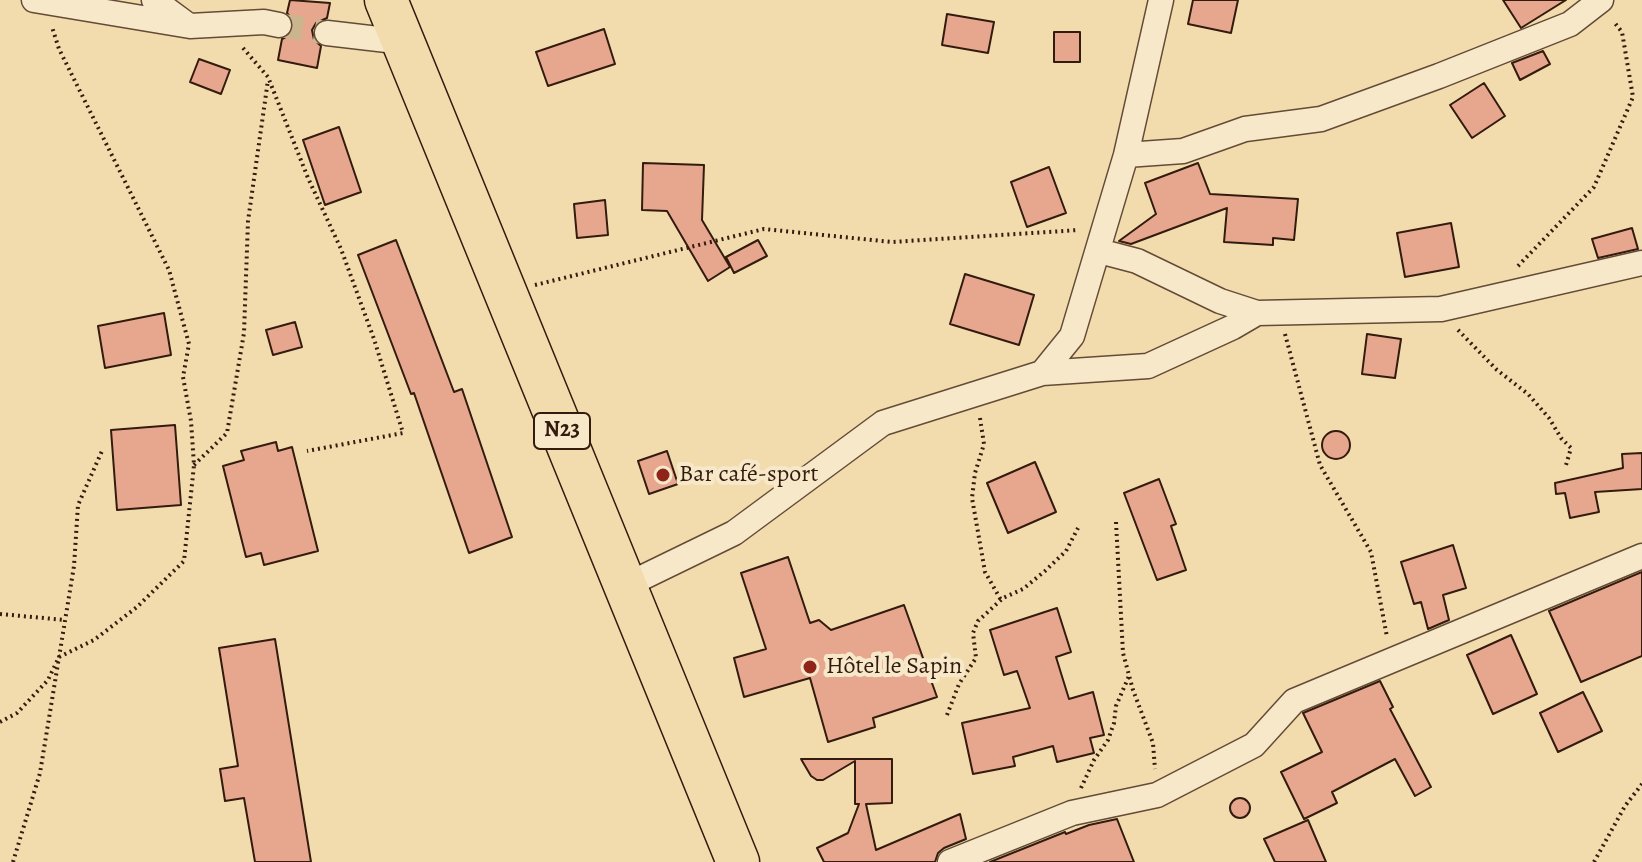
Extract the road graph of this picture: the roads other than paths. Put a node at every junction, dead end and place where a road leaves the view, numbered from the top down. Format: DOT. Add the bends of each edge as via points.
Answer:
graph roads {
  1 [pos="34,0"];
  2 [pos="154,0"];
  3 [pos="386,0"];
  4 [pos="1161,0"];
  5 [pos="1600,2"];
  6 [pos="279,25"];
  7 [pos="190,26"];
  8 [pos="327,33"];
  9 [pos="404,42"];
  10 [pos="1126,155"];
  11 [pos="1102,240"];
  12 [pos="1642,263"];
  13 [pos="1268,312"];
  14 [pos="1042,373"];
  15 [pos="1642,556"];
  16 [pos="625,586"];
  17 [pos="738,862"];
  18 [pos="950,862"];
  1 -- 7 [label="street"];
  2 -- 7 [label="street"];
  3 -- 9 [label="highway, N23"];
  4 -- 10 [label="street"];
  5 -- 10 [label="street" via="1570,24 1321,119 1245,129 1183,151"];
  6 -- 7 [label="street"];
  8 -- 9 [label="street"];
  9 -- 16 [label="highway, N23"];
  10 -- 11 [label="street"];
  11 -- 13 [label="street" via="1220,301"];
  11 -- 14 [label="street" via="1072,336"];
  12 -- 13 [label="street" via="1454,306"];
  13 -- 14 [label="street" via="1148,366"];
  14 -- 16 [label="street" via="883,423 734,533"];
  15 -- 18 [label="street" via="1294,701 1254,745 1157,795 1072,813"];
  16 -- 17 [label="highway, N23"];
}
